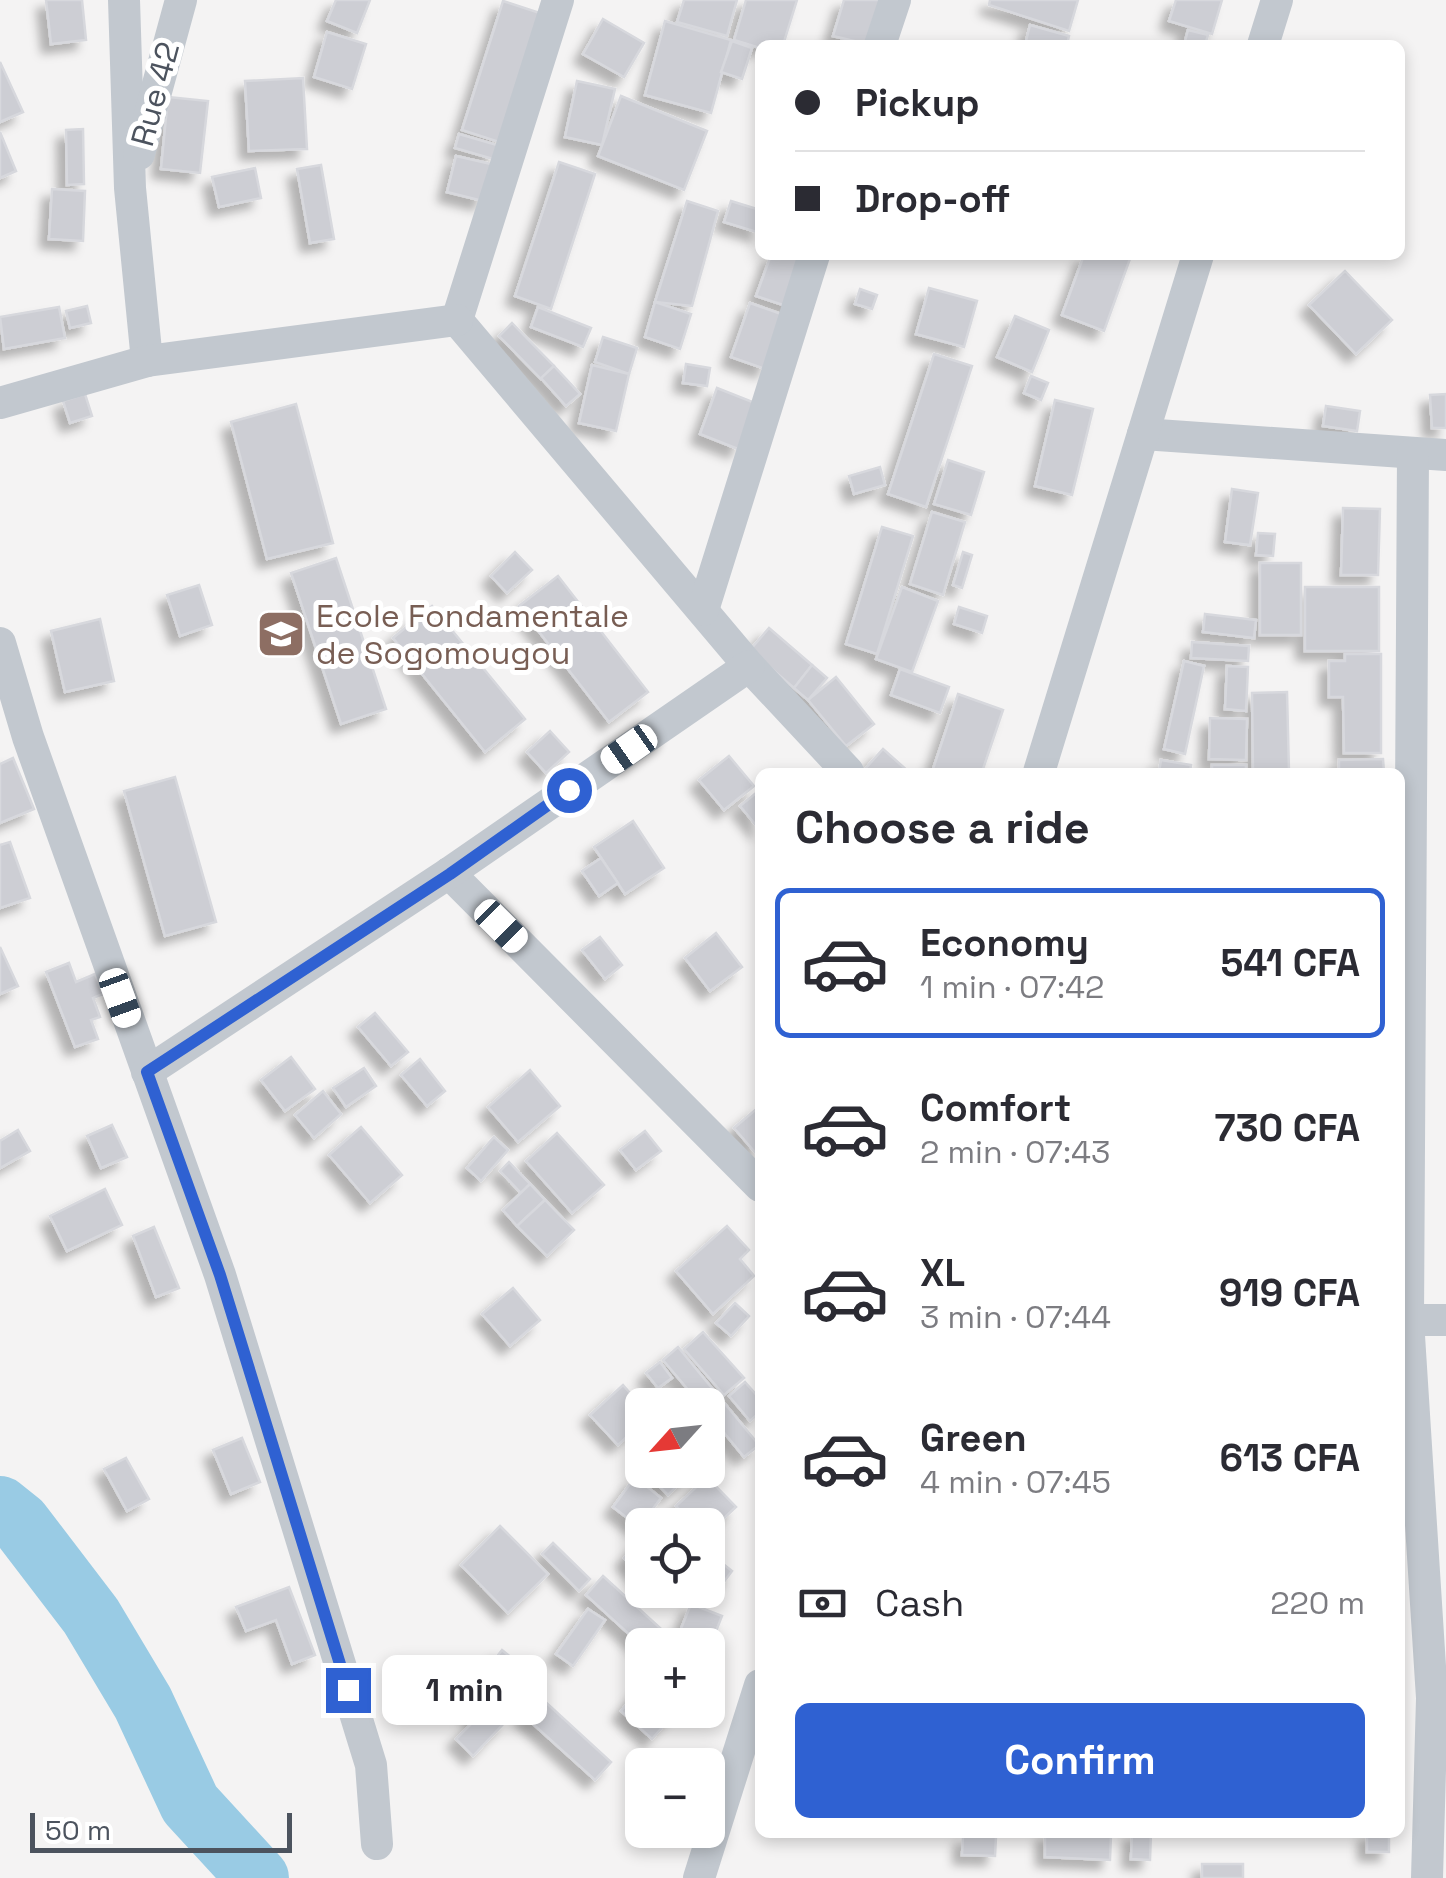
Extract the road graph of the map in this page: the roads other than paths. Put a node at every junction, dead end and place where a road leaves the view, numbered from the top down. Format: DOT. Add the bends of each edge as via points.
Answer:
graph roads {
  1 [pos="124,0"];
  2 [pos="181,0"];
  3 [pos="558,0"];
  4 [pos="894,0"];
  5 [pos="1277,0"];
  6 [pos="882,40"];
  7 [pos="1265,40"];
  8 [pos="130,188"];
  9 [pos="812,260"];
  10 [pos="1196,260"];
  11 [pos="457,320"];
  12 [pos="147,361"];
  13 [pos="0,402"];
  14 [pos="1143,434"];
  15 [pos="1413,454"];
  16 [pos="1446,454"];
  17 [pos="703,610"];
  18 [pos="0,643"];
  19 [pos="749,666"];
  20 [pos="844,768"];
  21 [pos="1039,768"];
  22 [pos="450,874"];
  23 [pos="147,1072"];
  24 [pos="755,1181"];
  25 [pos="1405,1224"];
  26 [pos="1405,1320"];
  27 [pos="1446,1320"];
  28 [pos="1405,1337"];
  29 [pos="1426,1698"];
  30 [pos="755,1704"];
  31 [pos="378,1844"];
  32 [pos="699,1878"];
  33 [pos="1427,1878"];
  1 -- 8 [label="street, Rue 42"];
  2 -- 8 [label="street, Rue 42"];
  3 -- 11 [label="street"];
  4 -- 6 [label="street"];
  5 -- 7 [label="street"];
  8 -- 12 [label="street, Rue 42"];
  9 -- 17 [label="street"];
  10 -- 14 [label="street"];
  11 -- 12 [label="street"];
  11 -- 17 [label="street"];
  12 -- 13 [label="street"];
  14 -- 15 [label="street"];
  14 -- 21 [label="street"];
  15 -- 16 [label="street"];
  15 -- 25 [label="street"];
  17 -- 19 [label="street"];
  18 -- 23 [label="street"];
  19 -- 20 [label="street"];
  19 -- 22 [label="street"];
  22 -- 23 [label="street"];
  22 -- 24 [label="street"];
  23 -- 31 [label="street" via="220,1275 371,1765"];
  26 -- 27 [label="street"];
  28 -- 29 [label="street"];
  29 -- 33 [label="street"];
  30 -- 32 [label="street"];
}
